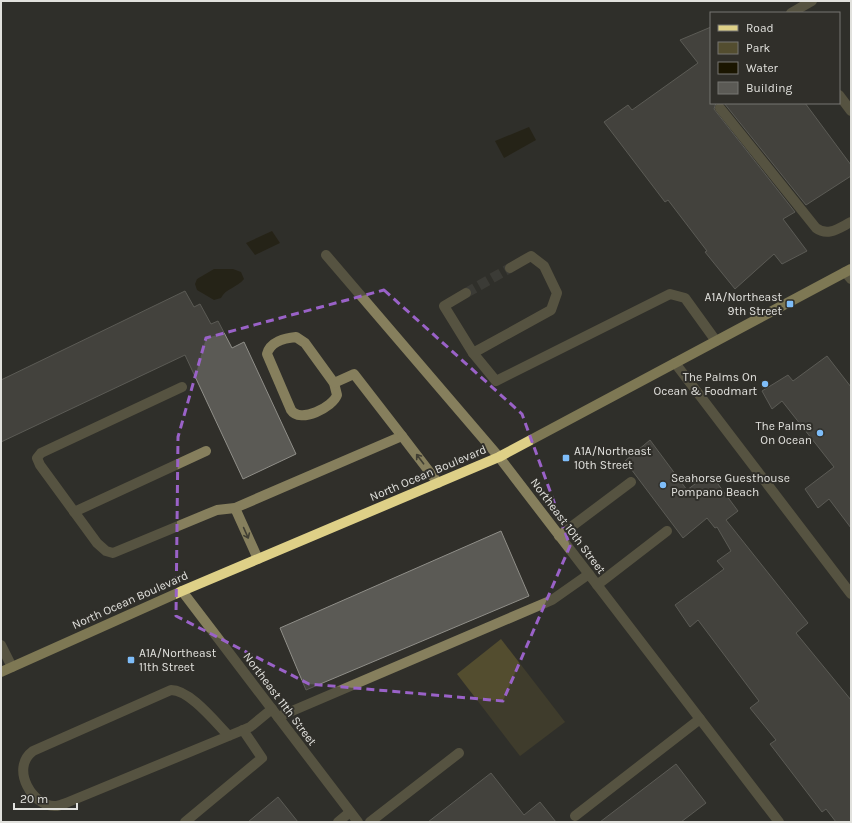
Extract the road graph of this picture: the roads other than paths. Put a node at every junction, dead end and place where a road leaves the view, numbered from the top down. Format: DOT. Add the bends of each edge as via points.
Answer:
graph roads {
  1 [pos="812,1"];
  2 [pos="793,12"];
  3 [pos="840,96"];
  4 [pos="720,108"];
  5 [pos="851,110"];
  6 [pos="851,222"];
  7 [pos="326,255"];
  8 [pos="510,268"];
  9 [pos="849,274"];
  10 [pos="466,294"];
  11 [pos="716,341"];
  12 [pos="473,353"];
  13 [pos="675,363"];
  14 [pos="334,383"];
  15 [pos="182,387"];
  16 [pos="402,436"];
  17 [pos="206,451"];
  18 [pos="499,457"];
  19 [pos="631,482"];
  20 [pos="438,483"];
  21 [pos="235,508"];
  22 [pos="74,512"];
  23 [pos="667,531"];
  24 [pos="560,536"];
  25 [pos="258,559"];
  26 [pos="589,574"];
  27 [pos="597,585"];
  28 [pos="182,591"];
  29 [pos="851,594"];
  30 [pos="1,644"];
  31 [pos="12,667"];
  32 [pos="1,672"];
  33 [pos="275,713"];
  34 [pos="700,720"];
  35 [pos="243,730"];
  36 [pos="229,736"];
  37 [pos="459,753"];
  38 [pos="350,812"];
  39 [pos="575,816"];
  40 [pos="185,822"];
  41 [pos="338,822"];
  42 [pos="358,822"];
  43 [pos="370,822"];
  44 [pos="779,822"];
  1 -- 2 [label="street"];
  3 -- 5 [label="street"];
  4 -- 6 [label="street" via="816,228 829,233"];
  7 -- 18 [label="street, Northeast 10th Street"];
  8 -- 12 [label="street" via="531,256 544,266 557,293 551,310"];
  9 -- 11 [label="main road, North Ocean Boulevard"];
  10 -- 12 [label="street" via="444,306"];
  11 -- 12 [label="street" via="685,298 670,294 496,381"];
  11 -- 13 [label="main road, North Ocean Boulevard"];
  13 -- 18 [label="main road, North Ocean Boulevard"];
  13 -- 29 [label="street"];
  14 -- 14 [label="street" via="300,340 284,338 269,348 269,360 295,415 306,416 333,402 337,395"];
  14 -- 16 [label="street" via="354,374"];
  15 -- 22 [label="street" via="41,453 37,458 40,465"];
  20 -- 16 [label="street, one-way"];
  16 -- 21 [label="street"];
  17 -- 22 [label="street"];
  18 -- 20 [label="main road, North Ocean Boulevard"];
  18 -- 24 [label="street, Northeast 10th Street"];
  19 -- 24 [label="street"];
  20 -- 25 [label="main road, North Ocean Boulevard"];
  21 -- 22 [label="street" via="217,510 113,553 106,551 97,543"];
  21 -- 25 [label="street, one-way"];
  23 -- 27 [label="street"];
  24 -- 26 [label="street, Northeast 10th Street"];
  25 -- 28 [label="main road, North Ocean Boulevard"];
  26 -- 27 [label="street, Northeast 10th Street"];
  26 -- 33 [label="street" via="552,600"];
  27 -- 34 [label="street, Northeast 10th Street"];
  28 -- 31 [label="main road, North Ocean Boulevard"];
  28 -- 33 [label="street, Northeast 11th Street"];
  30 -- 31 [label="street"];
  31 -- 32 [label="main road, North Ocean Boulevard"];
  33 -- 35 [label="street"];
  33 -- 38 [label="street, Northeast 11th Street"];
  34 -- 39 [label="street"];
  34 -- 44 [label="street, Northeast 10th Street"];
  35 -- 36 [label="street"];
  35 -- 40 [label="street" via="262,758"];
  36 -- 36 [label="street" via="55,806 35,796 22,775 23,764 33,751 171,690 179,690 187,695"];
  37 -- 43 [label="street"];
  38 -- 41 [label="street"];
  38 -- 42 [label="street, Northeast 11th Street"];
}
